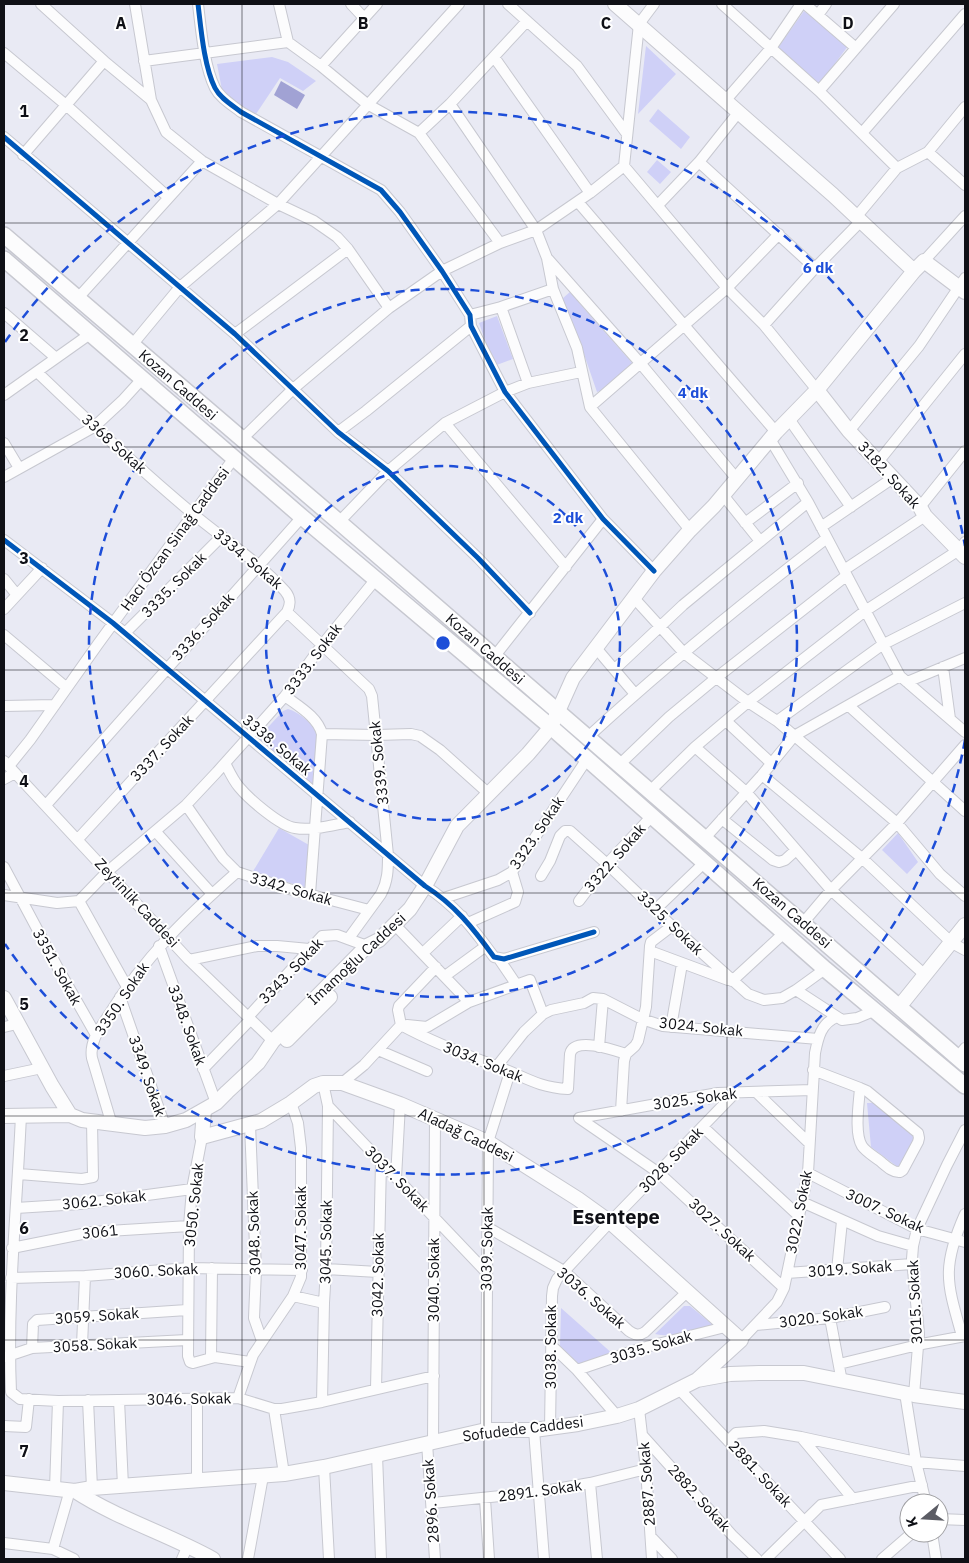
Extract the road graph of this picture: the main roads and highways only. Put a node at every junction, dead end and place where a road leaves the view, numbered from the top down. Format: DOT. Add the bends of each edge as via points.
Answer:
graph roads {
  1 [pos="615,4"];
  2 [pos="4,235"];
  3 [pos="4,259"];
  4 [pos="919,266"];
  5 [pos="963,286"];
  6 [pos="817,390"];
  7 [pos="963,550"];
  8 [pos="558,711"];
  9 [pos="551,727"];
  10 [pos="965,925"];
  11 [pos="373,943"];
  12 [pos="4,998"];
  13 [pos="899,1007"];
  14 [pos="11,1025"];
  15 [pos="963,1056"];
  16 [pos="258,1063"];
  17 [pos="965,1086"];
  18 [pos="210,1106"];
  19 [pos="70,1115"];
  20 [pos="4,1116"];
  21 [pos="741,1340"];
  22 [pos="697,1380"];
  23 [pos="965,1402"];
  24 [pos="4,1483"];
  25 [pos="72,1491"];
  26 [pos="213,1559"];
  1 -- 4 [label="main road" via="859,219"];
  2 -- 8 [label="highway, Kozan Caddesi"];
  3 -- 9 [label="highway, Kozan Caddesi"];
  4 -- 5 [label="main road"];
  4 -- 6 [label="main road, İmamoğlu Caddesi"];
  6 -- 7 [label="main road, 3182. Sokak" via="922,512"];
  6 -- 8 [label="main road, İmamoğlu Caddesi" via="773,435 654,571 573,678"];
  8 -- 9 [label="main road, İmamoğlu Caddesi"];
  8 -- 13 [label="highway, Kozan Caddesi"];
  9 -- 11 [label="main road, İmamoğlu Caddesi" via="457,826 410,909"];
  9 -- 17 [label="highway, Kozan Caddesi" via="784,934"];
  10 -- 13 [label="main road"];
  11 -- 16 [label="main road, İmamoğlu Caddesi" via="273,1041"];
  11 -- 16 [label="main road" via="375,951 267,1060"];
  12 -- 14 [label="main road"];
  13 -- 15 [label="highway, Kozan Caddesi"];
  14 -- 19 [label="main road"];
  16 -- 18 [label="main road, İmamoğlu Caddesi"];
  18 -- 19 [label="main road, İmamoğlu Caddesi" via="186,1120 145,1128 92,1122"];
  18 -- 21 [label="main road, Aladağ Caddesi" via="202,1136 261,1121 323,1083 342,1083 435,1118 488,1142 610,1222"];
  19 -- 20 [label="main road, İmamoğlu Caddesi"];
  21 -- 22 [label="main road, 3022. Sokak"];
  22 -- 23 [label="main road, Sofudede Caddesi" via="730,1374 790,1372"];
  22 -- 25 [label="main road, Sofudede Caddesi" via="639,1409 550,1428 486,1430 284,1474"];
  24 -- 25 [label="main road"];
  25 -- 26 [label="main road"];
}
